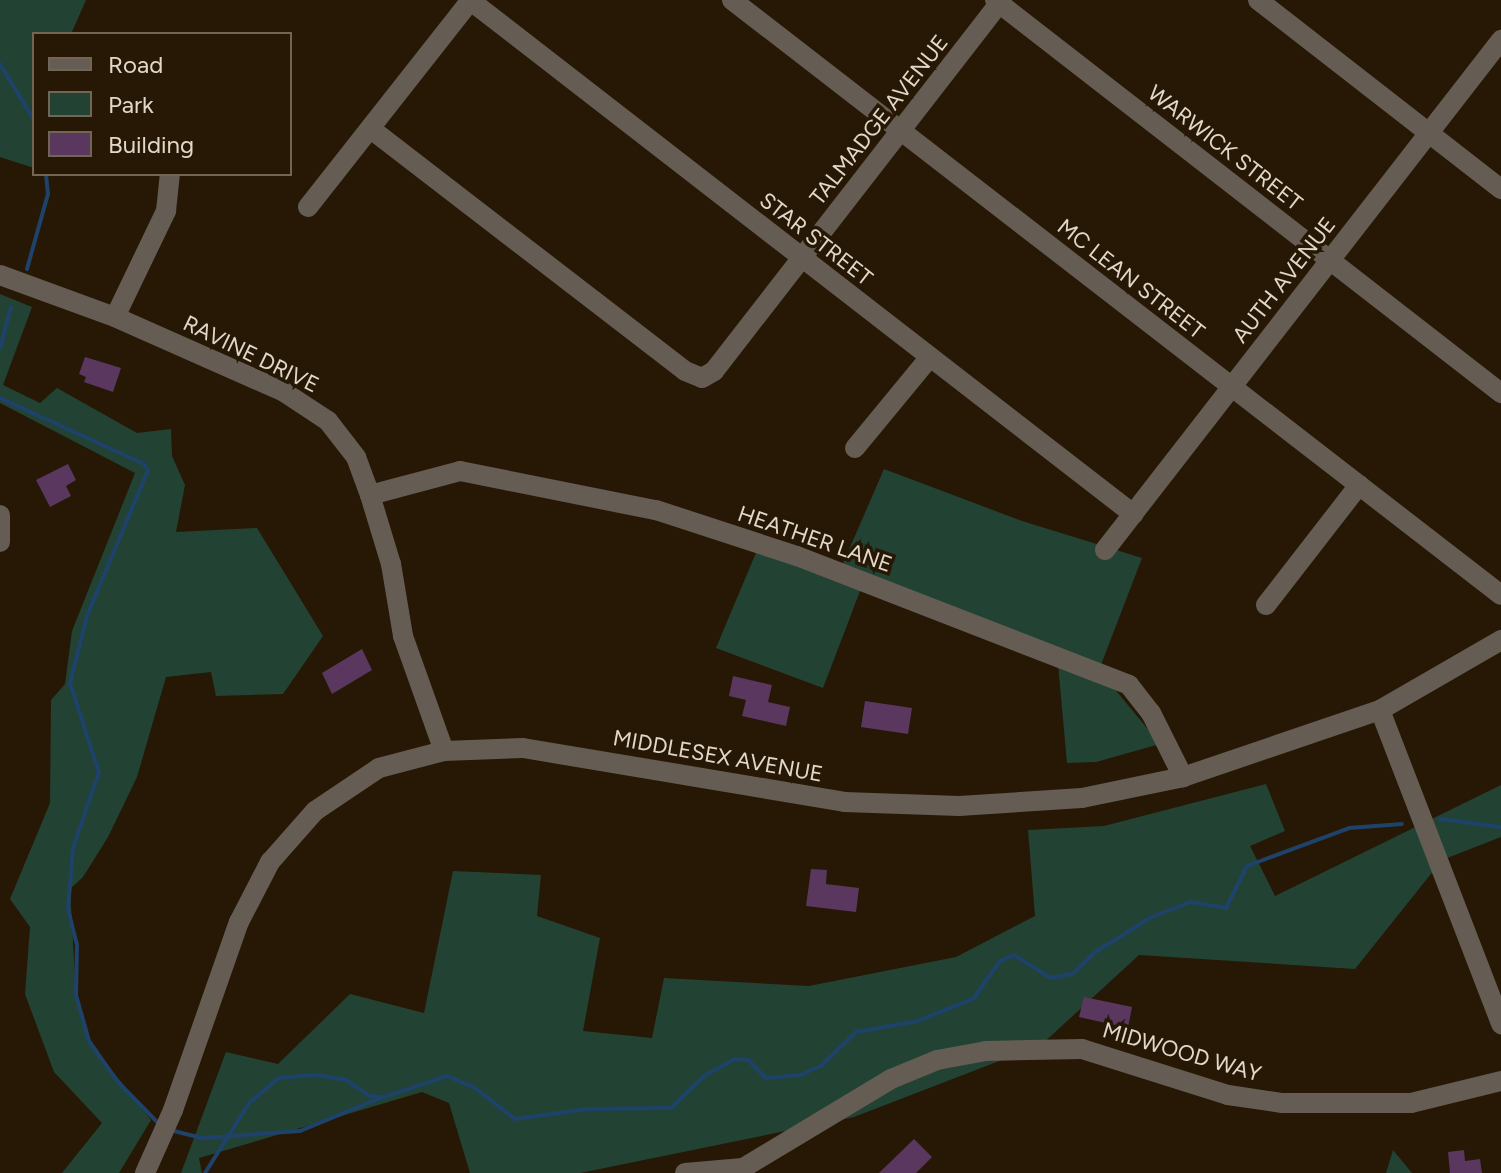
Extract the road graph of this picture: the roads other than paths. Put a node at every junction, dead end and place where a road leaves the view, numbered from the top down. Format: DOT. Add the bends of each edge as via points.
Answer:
graph roads {
  1 [pos="471,0"];
  2 [pos="732,0"];
  3 [pos="1258,0"];
  4 [pos="999,1"];
  5 [pos="1501,40"];
  6 [pos="371,129"];
  7 [pos="900,131"];
  8 [pos="1429,133"];
  9 [pos="170,176"];
  10 [pos="1501,189"];
  11 [pos="308,207"];
  12 [pos="802,258"];
  13 [pos="1330,260"];
  14 [pos="0,275"];
  15 [pos="115,317"];
  16 [pos="930,357"];
  17 [pos="1232,387"];
  18 [pos="1501,393"];
  19 [pos="855,448"];
  20 [pos="1359,485"];
  21 [pos="370,495"];
  22 [pos="1133,514"];
  23 [pos="0,515"];
  24 [pos="0,542"];
  25 [pos="1105,550"];
  26 [pos="1501,595"];
  27 [pos="1266,605"];
  28 [pos="1501,640"];
  29 [pos="1380,710"];
  30 [pos="444,751"];
  31 [pos="1183,777"];
  32 [pos="1501,1024"];
  33 [pos="1501,1081"];
  34 [pos="770,1164"];
  35 [pos="145,1173"];
  36 [pos="685,1173"];
  1 -- 6 [label="street"];
  1 -- 12 [label="street, STAR STREET"];
  2 -- 7 [label="street, MC LEAN STREET"];
  3 -- 8 [label="street"];
  4 -- 7 [label="street, TALMADGE AVENUE"];
  4 -- 13 [label="street, WARWICK STREET"];
  5 -- 8 [label="street, AUTH AVENUE"];
  6 -- 11 [label="street"];
  6 -- 12 [label="street, TALMADGE AVENUE" via="685,371 702,378 714,371"];
  7 -- 12 [label="street, TALMADGE AVENUE"];
  7 -- 17 [label="street, MC LEAN STREET"];
  8 -- 10 [label="street"];
  8 -- 13 [label="street, AUTH AVENUE"];
  9 -- 15 [label="street" via="166,211"];
  12 -- 16 [label="street, STAR STREET"];
  13 -- 17 [label="street, AUTH AVENUE"];
  13 -- 18 [label="street, WARWICK STREET"];
  14 -- 15 [label="street, RAVINE DRIVE"];
  15 -- 21 [label="street, RAVINE DRIVE" via="302,402 328,421 356,457"];
  16 -- 19 [label="street"];
  16 -- 22 [label="street, STAR STREET"];
  17 -- 20 [label="street, MC LEAN STREET"];
  17 -- 22 [label="street, AUTH AVENUE"];
  20 -- 26 [label="street, MC LEAN STREET"];
  20 -- 27 [label="street"];
  21 -- 30 [label="street, RAVINE DRIVE" via="391,564 403,636"];
  21 -- 31 [label="street, HEATHER LANE" via="460,471 656,510 797,556 1129,685 1151,713"];
  22 -- 25 [label="street, AUTH AVENUE"];
  23 -- 24 [label="street"];
  28 -- 29 [label="street, MIDDLESEX AVENUE"];
  29 -- 31 [label="street, MIDDLESEX AVENUE"];
  29 -- 32 [label="street"];
  30 -- 31 [label="street, MIDDLESEX AVENUE" via="523,748 844,802 959,806 1082,798"];
  30 -- 35 [label="street, MIDDLESEX AVENUE" via="379,768 315,811 270,862 239,922 173,1110"];
  33 -- 34 [label="street, MIDWOOD WAY" via="1411,1103 1294,1104 1228,1095 1082,1049 986,1051 937,1060 891,1079"];
  34 -- 36 [label="street, MIDWOOD WAY"];
}
